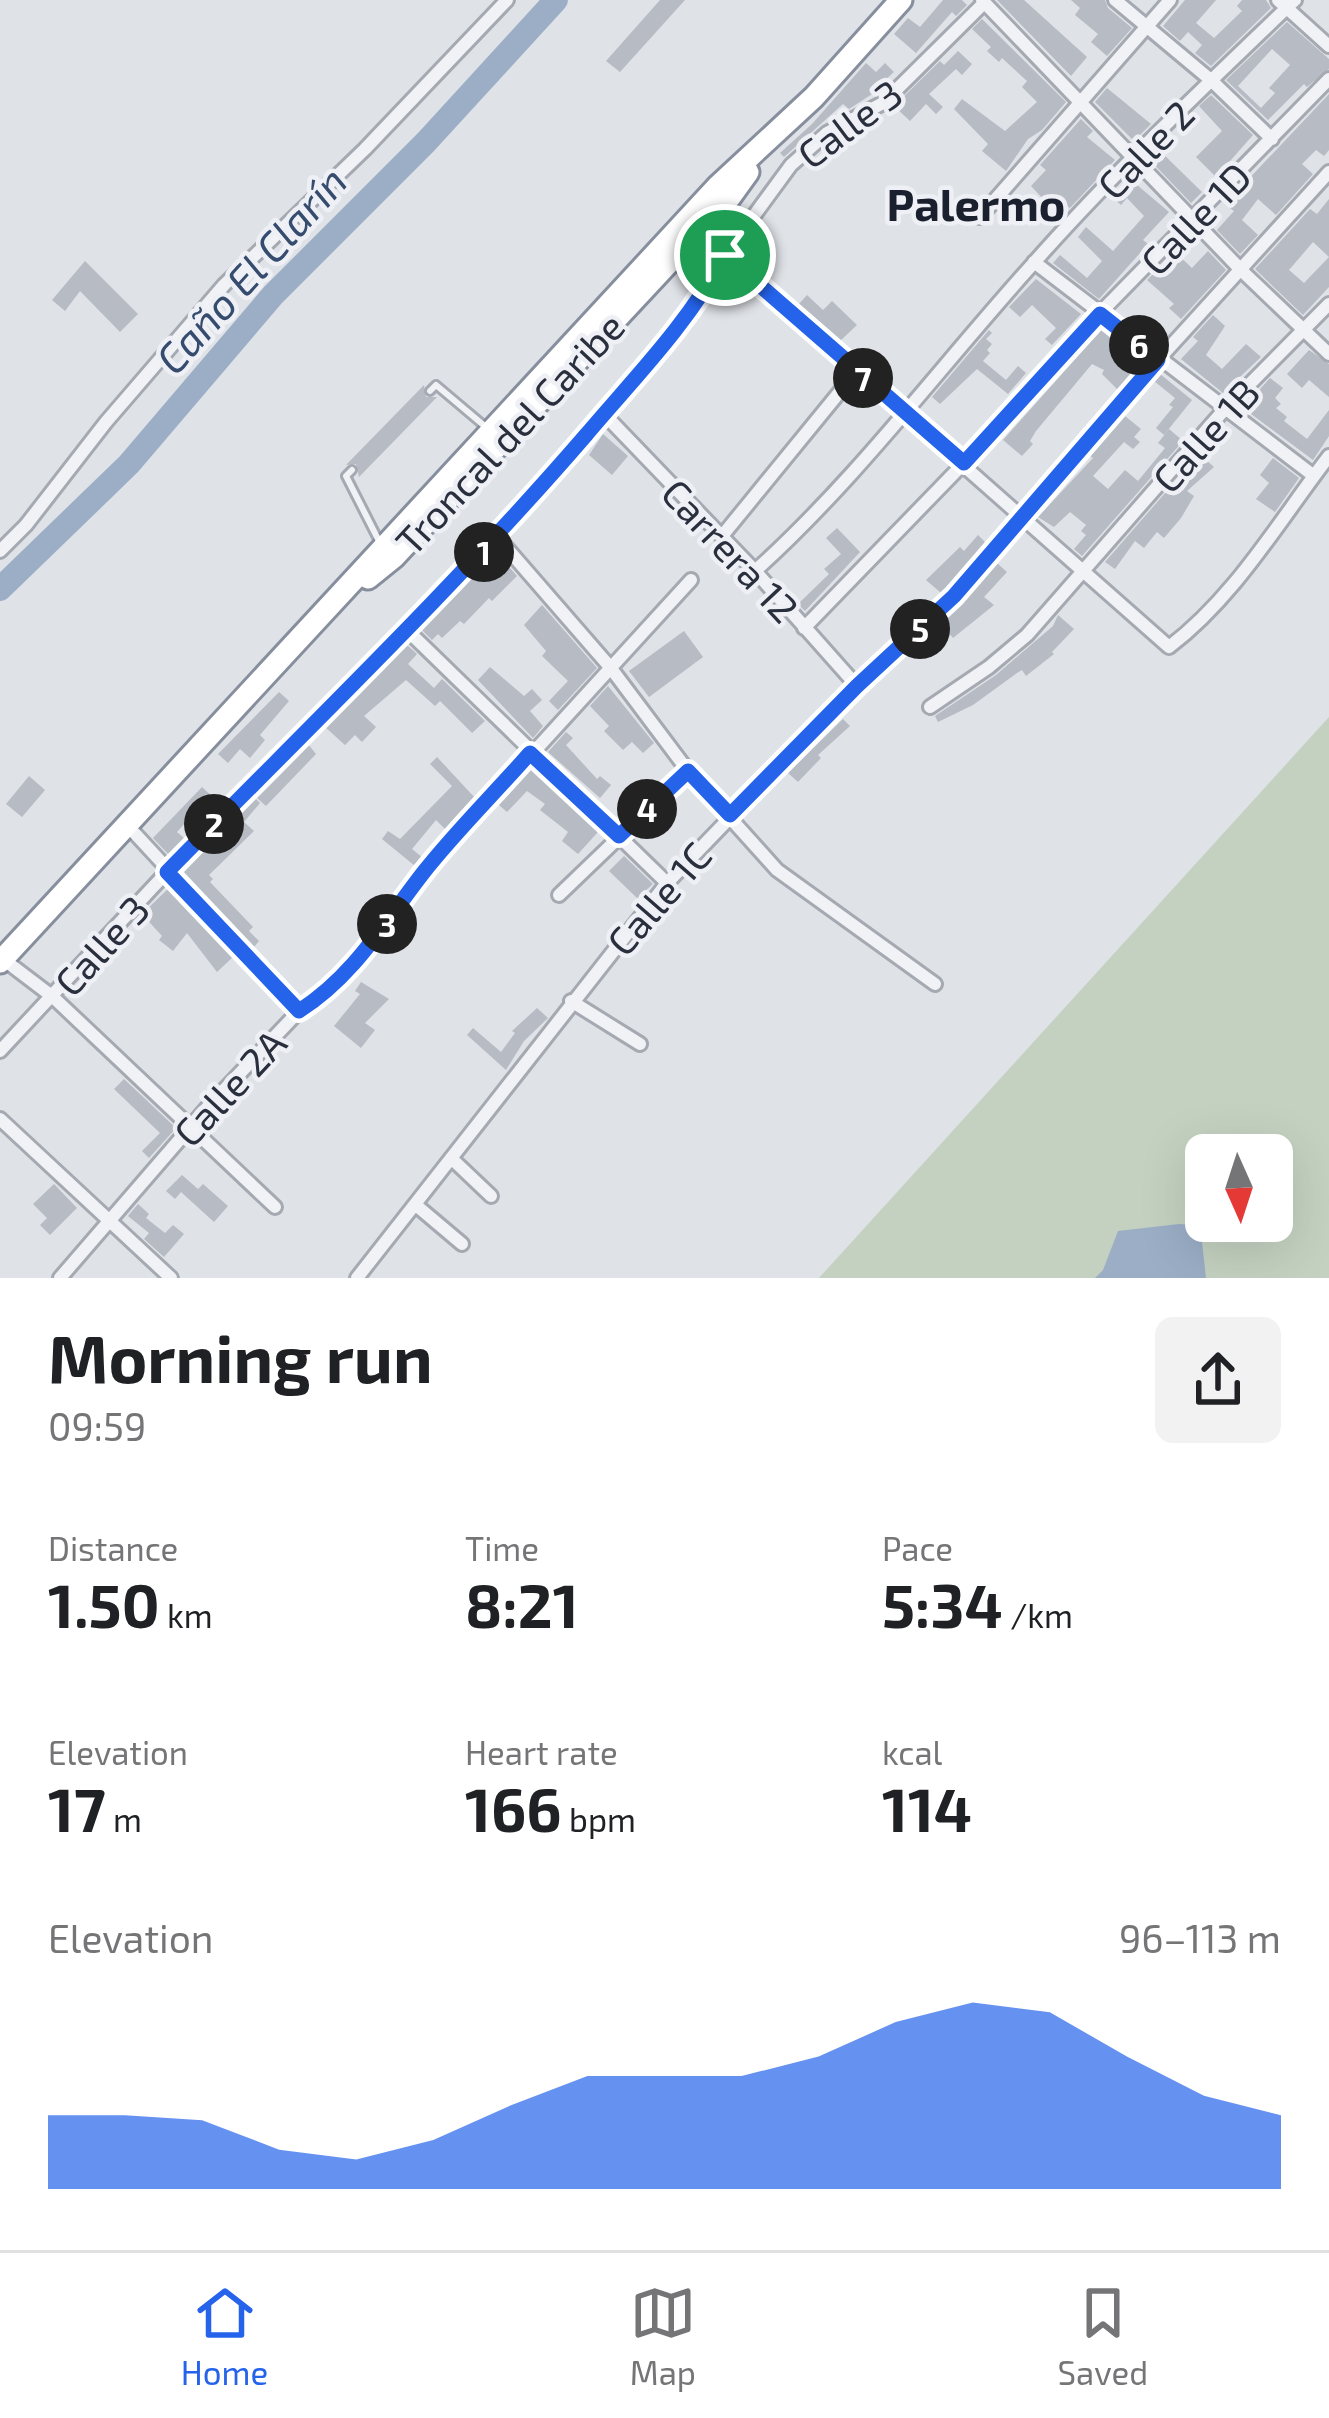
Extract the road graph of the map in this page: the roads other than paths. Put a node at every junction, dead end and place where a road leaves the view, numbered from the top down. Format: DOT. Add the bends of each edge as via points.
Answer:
graph roads {
  1 [pos="507,0"];
  2 [pos="901,0"];
  3 [pos="1115,0"];
  4 [pos="1170,0"];
  5 [pos="983,1"];
  6 [pos="1287,2"];
  7 [pos="1148,27"];
  8 [pos="1329,46"];
  9 [pos="1329,79"];
  10 [pos="1212,81"];
  11 [pos="1083,103"];
  12 [pos="773,137"];
  13 [pos="1271,140"];
  14 [pos="1136,159"];
  15 [pos="1329,172"];
  16 [pos="980,217"];
  17 [pos="1196,219"];
  18 [pos="725,255"];
  19 [pos="1034,262"];
  20 [pos="1242,272"];
  21 [pos="1329,304"];
  22 [pos="1100,314"];
  23 [pos="1304,332"];
  24 [pos="1329,354"];
  25 [pos="1158,360"];
  26 [pos="856,372"];
  27 [pos="430,391"];
  28 [pos="1224,410"];
  29 [pos="906,412"];
  30 [pos="604,414"];
  31 [pos="489,430"];
  32 [pos="1329,456"];
  33 [pos="964,463"];
  34 [pos="352,470"];
  35 [pos="1314,476"];
  36 [pos="1026,517"];
  37 [pos="722,536"];
  38 [pos="498,538"];
  39 [pos="382,546"];
  40 [pos="0,551"];
  41 [pos="755,571"];
  42 [pos="1085,571"];
  43 [pos="691,580"];
  44 [pos="330,610"];
  45 [pos="804,628"];
  46 [pos="406,630"];
  47 [pos="610,667"];
  48 [pos="857,686"];
  49 [pos="930,707"];
  50 [pos="530,753"];
  51 [pos="688,771"];
  52 [pos="730,815"];
  53 [pos="128,826"];
  54 [pos="619,836"];
  55 [pos="167,872"];
  56 [pos="668,883"];
  57 [pos="559,895"];
  58 [pos="2,961"];
  59 [pos="934,984"];
  60 [pos="53,997"];
  61 [pos="571,1001"];
  62 [pos="299,1011"];
  63 [pos="640,1044"];
  64 [pos="0,1051"];
  65 [pos="0,1119"];
  66 [pos="191,1125"];
  67 [pos="451,1158"];
  68 [pos="491,1196"];
  69 [pos="417,1206"];
  70 [pos="275,1207"];
  71 [pos="109,1222"];
  72 [pos="462,1244"];
  73 [pos="361,1276"];
  74 [pos="60,1278"];
  75 [pos="171,1278"];
  1 -- 40 [label="street" via="224,286"];
  2 -- 12 [label="highway, Troncal del Caribe"];
  3 -- 7 [label="street"];
  4 -- 7 [label="street"];
  5 -- 11 [label="street"];
  5 -- 18 [label="street, Calle 3" via="883,104 827,133 791,165"];
  6 -- 8 [label="street"];
  6 -- 10 [label="street, Calle 2"];
  7 -- 10 [label="street"];
  7 -- 11 [label="street"];
  9 -- 13 [label="street, Calle 1D"];
  10 -- 13 [label="street"];
  10 -- 14 [label="street, Calle 2"];
  11 -- 14 [label="street"];
  11 -- 16 [label="street"];
  12 -- 31 [label="highway, Troncal del Caribe"];
  12 -- 44 [label="highway, Troncal del Caribe" via="730,197 410,540"];
  13 -- 17 [label="street, Calle 1D"];
  14 -- 17 [label="street"];
  14 -- 19 [label="street, Calle 2"];
  15 -- 20 [label="street, Calle 1C"];
  17 -- 20 [label="street"];
  17 -- 22 [label="street, Calle 1D"];
  18 -- 26 [label="street"];
  18 -- 30 [label="street, Calle 3" via="685,322"];
  19 -- 22 [label="street"];
  19 -- 29 [label="street, Calle 2"];
  20 -- 23 [label="street"];
  20 -- 25 [label="street, Calle 1C"];
  21 -- 23 [label="street, Calle 1B"];
  22 -- 25 [label="street"];
  22 -- 33 [label="street, Calle 1D"];
  23 -- 24 [label="street"];
  23 -- 28 [label="street, Calle 1B"];
  25 -- 28 [label="street"];
  25 -- 36 [label="street, Calle 1C"];
  26 -- 29 [label="street"];
  26 -- 37 [label="street"];
  27 -- 31 [label="lane" via="436,385"];
  28 -- 35 [label="street"];
  28 -- 42 [label="street, Calle 1B"];
  29 -- 33 [label="street"];
  29 -- 41 [label="street, Calle 2"];
  30 -- 37 [label="street, Carrera 12"];
  30 -- 38 [label="street, Calle 3"];
  31 -- 39 [label="highway, Troncal del Caribe"];
  32 -- 35 [label="street"];
  33 -- 36 [label="street"];
  33 -- 45 [label="street, Calle 1D"];
  34 -- 39 [label="lane" via="346,476"];
  35 -- 42 [label="street" via="1247,567 1169,647"];
  36 -- 42 [label="street"];
  36 -- 48 [label="street, Calle 1C"];
  37 -- 41 [label="street, Carrera 12"];
  38 -- 46 [label="street, Calle 3"];
  38 -- 47 [label="street"];
  39 -- 44 [label="highway, Troncal del Caribe"];
  41 -- 45 [label="street, Carrera 12"];
  42 -- 49 [label="street, Calle 1B" via="1028,635"];
  43 -- 47 [label="street, Calle 2A"];
  44 -- 53 [label="highway, Troncal del Caribe"];
  45 -- 48 [label="street, Carrera 12"];
  46 -- 50 [label="street"];
  46 -- 55 [label="street, Calle 3"];
  47 -- 50 [label="street, Calle 2A"];
  47 -- 51 [label="street"];
  48 -- 52 [label="street, Calle 1C"];
  50 -- 54 [label="street"];
  50 -- 62 [label="street, Calle 2A" via="424,872 369,949"];
  51 -- 52 [label="street"];
  51 -- 54 [label="street"];
  52 -- 56 [label="street, Calle 1C"];
  52 -- 59 [label="street" via="794,885"];
  53 -- 55 [label="street"];
  53 -- 58 [label="highway, Troncal del Caribe"];
  54 -- 56 [label="street"];
  54 -- 57 [label="street"];
  55 -- 60 [label="street, Calle 3"];
  55 -- 62 [label="street"];
  56 -- 61 [label="street, Calle 1C"];
  58 -- 60 [label="street"];
  60 -- 64 [label="street, Calle 3"];
  60 -- 66 [label="street"];
  61 -- 63 [label="street"];
  61 -- 67 [label="street, Calle 1C"];
  62 -- 66 [label="street, Calle 2A"];
  65 -- 71 [label="street"];
  66 -- 70 [label="street"];
  66 -- 71 [label="street, Calle 2A"];
  67 -- 68 [label="street"];
  67 -- 69 [label="street, Calle 1C"];
  69 -- 72 [label="street"];
  69 -- 73 [label="street, Calle 1C"];
  71 -- 74 [label="street, Calle 2A"];
  71 -- 75 [label="street"];
}
